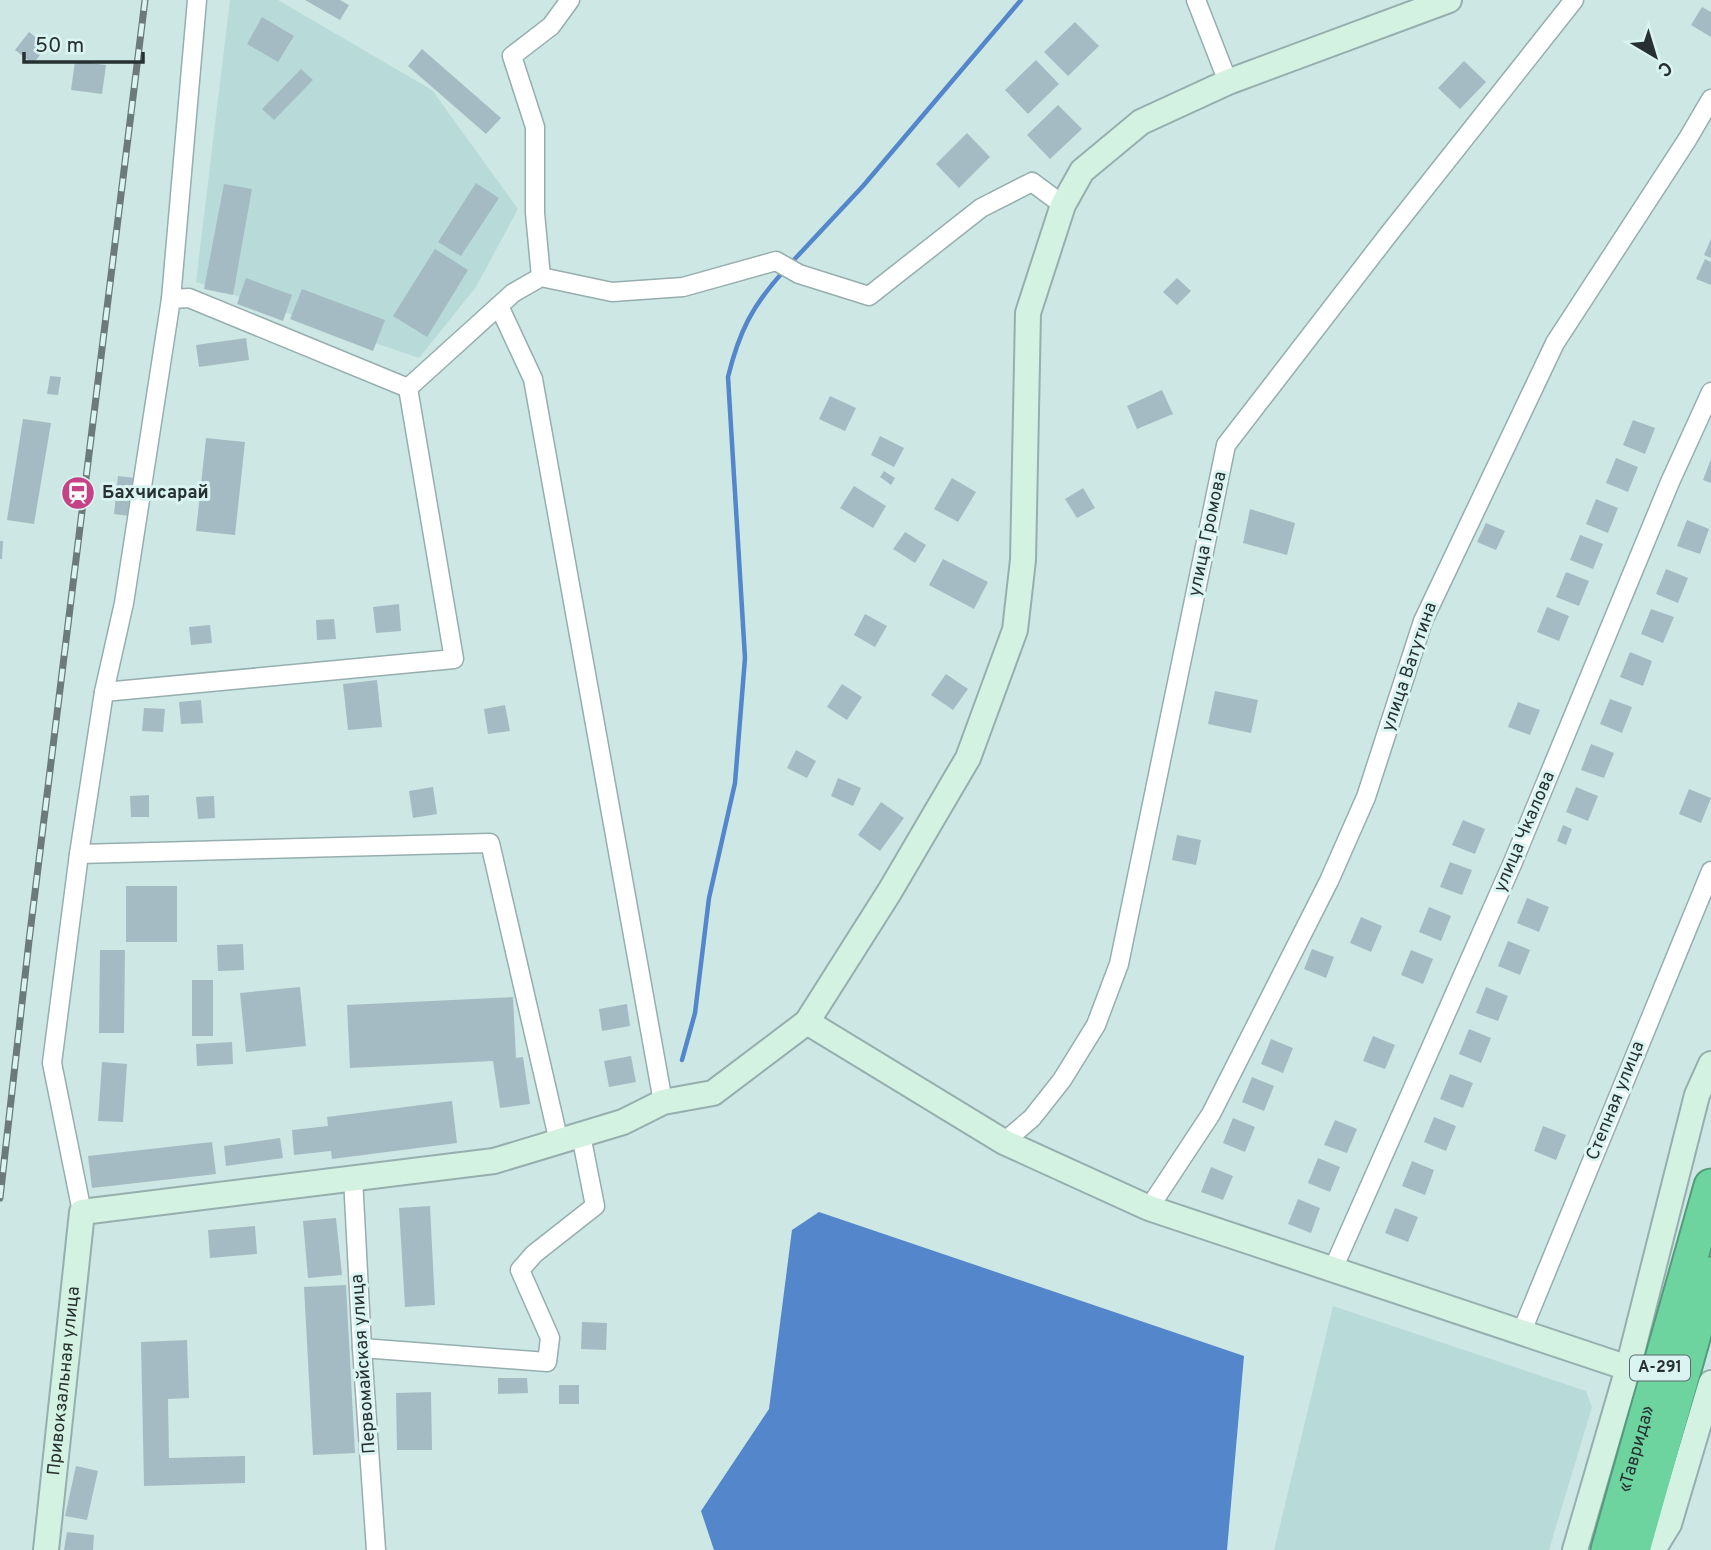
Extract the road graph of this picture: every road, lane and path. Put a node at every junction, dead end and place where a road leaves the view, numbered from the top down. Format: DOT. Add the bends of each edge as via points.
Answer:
graph roads {
  1 [pos="197,0"];
  2 [pos="570,0"];
  3 [pos="1196,0"];
  4 [pos="1449,0"];
  5 [pos="1574,0"];
  6 [pos="1228,82"];
  7 [pos="1711,99"];
  8 [pos="1063,205"];
  9 [pos="541,277"];
  10 [pos="170,299"];
  11 [pos="499,306"];
  12 [pos="408,387"];
  13 [pos="1711,392"];
  14 [pos="104,692"];
  15 [pos="79,854"];
  16 [pos="1711,871"];
  17 [pos="807,1022"];
  18 [pos="1711,1064"];
  19 [pos="663,1102"];
  20 [pos="570,1139"];
  21 [pos="1004,1142"];
  22 [pos="353,1178"];
  23 [pos="1711,1186"];
  24 [pos="1149,1208"];
  25 [pos="82,1212"];
  26 [pos="1333,1269"];
  27 [pos="1711,1274"];
  28 [pos="1522,1331"];
  29 [pos="362,1348"];
  30 [pos="1628,1367"];
  31 [pos="1711,1383"];
  32 [pos="46,1550"];
  33 [pos="376,1550"];
  34 [pos="1575,1550"];
  35 [pos="1608,1550"];
  36 [pos="1633,1550"];
  37 [pos="1653,1550"];
  1 -- 10 [label="street"];
  2 -- 9 [label="street" via="551,26 512,56 535,127"];
  3 -- 6 [label="street"];
  4 -- 6 [label="main road"];
  5 -- 21 [label="street, улица Громова" via="1226,445 1119,964 1096,1026 1062,1080 1032,1118"];
  6 -- 8 [label="main road" via="1141,122 1082,172"];
  7 -- 24 [label="street, улица Ватутина" via="1555,343 1423,621 1366,797 1329,881 1211,1114"];
  8 -- 9 [label="street" via="1032,182 981,208 869,296 800,274 776,261 683,287 612,292"];
  8 -- 17 [label="main road" via="1028,313 1023,560 1015,630 968,758"];
  9 -- 11 [label="street"];
  10 -- 12 [label="street" via="189,298"];
  10 -- 14 [label="street" via="124,603"];
  11 -- 12 [label="street"];
  11 -- 19 [label="street" via="533,379"];
  12 -- 14 [label="street" via="454,659"];
  13 -- 26 [label="street, улица Чкалова" via="1513,862"];
  14 -- 15 [label="street"];
  15 -- 20 [label="street" via="490,843"];
  15 -- 25 [label="street" via="52,1063"];
  16 -- 28 [label="street, Степная улица"];
  17 -- 19 [label="main road" via="713,1093"];
  17 -- 21 [label="main road"];
  18 -- 30 [label="main road" via="1697,1095"];
  19 -- 20 [label="main road" via="623,1122"];
  20 -- 22 [label="main road" via="494,1161"];
  20 -- 29 [label="street" via="596,1206 520,1270 550,1338 547,1362"];
  21 -- 24 [label="main road"];
  22 -- 25 [label="main road"];
  22 -- 29 [label="street, Первомайская улица"];
  23 -- 35 [label="highway, «Таврида» / А-291"];
  24 -- 26 [label="main road"];
  25 -- 32 [label="main road, Привокзальная улица"];
  26 -- 28 [label="main road"];
  27 -- 36 [label="highway, «Таврида» / А-291"];
  28 -- 30 [label="main road"];
  29 -- 33 [label="street, Первомайская улица"];
  30 -- 34 [label="main road"];
  31 -- 37 [label="main road" via="1669,1524"];
}
